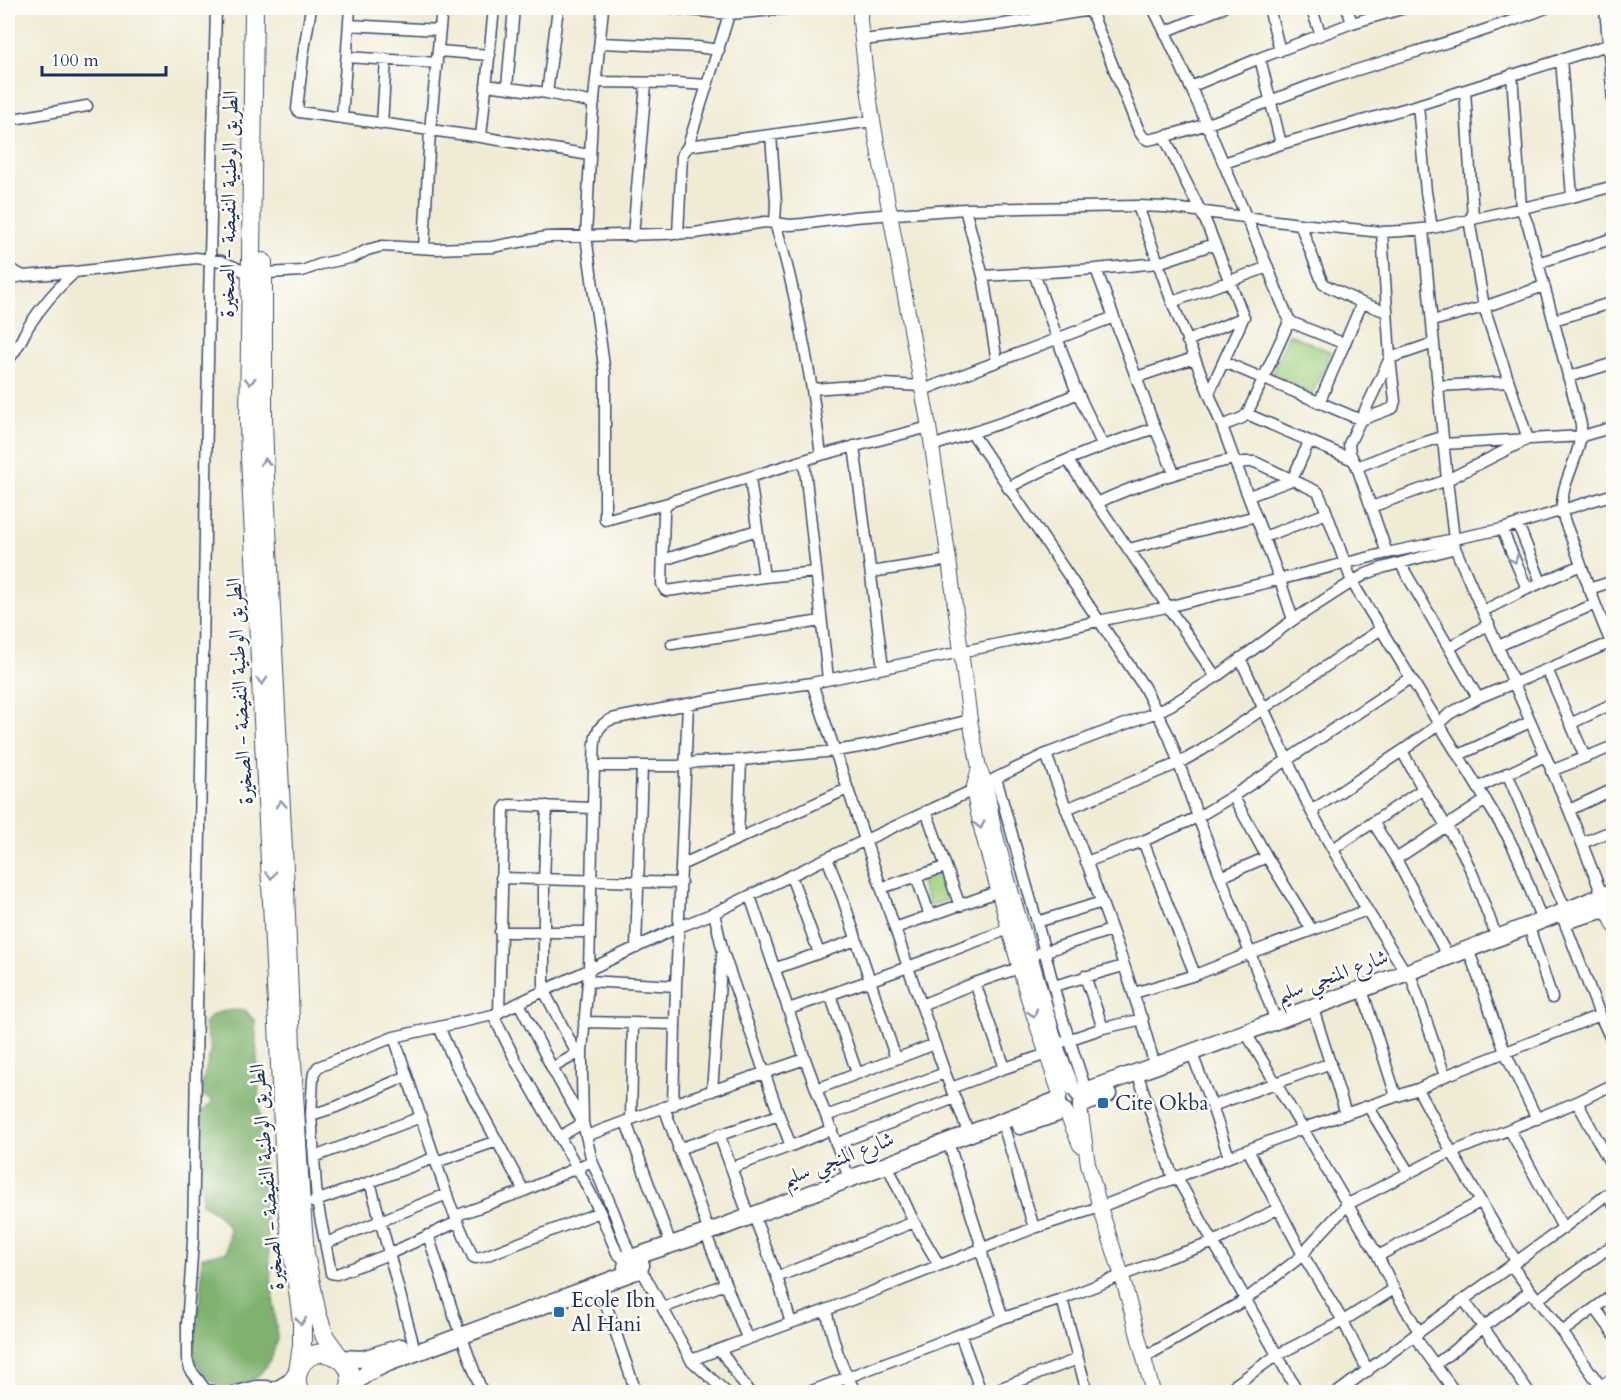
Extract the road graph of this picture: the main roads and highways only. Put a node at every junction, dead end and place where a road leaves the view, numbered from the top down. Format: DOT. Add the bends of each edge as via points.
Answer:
graph roads {
  1 [pos="254,8"];
  2 [pos="265,8"];
  3 [pos="259,32"];
  4 [pos="1607,904"];
  5 [pos="1537,927"];
  6 [pos="1408,976"];
  7 [pos="1072,1100"];
  8 [pos="302,1204"];
  9 [pos="753,1220"];
  10 [pos="709,1237"];
  11 [pos="633,1264"];
  12 [pos="459,1330"];
  13 [pos="340,1358"];
  14 [pos="298,1371"];
  15 [pos="349,1391"];
  16 [pos="275,1392"];
  17 [pos="300,1392"];
  1 -- 3 [label="highway, الطريق الوطنية النفيضة - الصخيرة"];
  2 -- 3 [label="highway, الطريق الوطنية النفيضة - الصخيرة"];
  3 -- 8 [label="highway, الطريق الوطنية النفيضة - الصخيرة" via="250,456"];
  4 -- 5 [label="main road, شارع المنجي سليم"];
  5 -- 6 [label="main road, شارع المنجي سليم" via="1471,957"];
  5 -- 6 [label="main road, شارع المنجي سليم" via="1497,938"];
  6 -- 7 [label="main road, شارع المنجي سليم" via="1276,1021"];
  6 -- 7 [label="main road, شارع المنجي سليم" via="1140,1081"];
  7 -- 9 [label="main road, شارع المنجي سليم" via="849,1178"];
  7 -- 9 [label="main road, شارع المنجي سليم" via="1005,1131"];
  8 -- 13 [label="highway, الطريق الوطنية النفيضة - الصخيرة" via="305,1254 317,1314 325,1337"];
  8 -- 14 [label="highway, الطريق الوطنية النفيضة - الصخيرة, one-way" via="302,1346"];
  9 -- 10 [label="main road, شارع المنجي سليم"];
  10 -- 11 [label="main road, شارع المنجي سليم"];
  10 -- 11 [label="main road, شارع المنجي سليم" via="671,1245"];
  11 -- 12 [label="main road, شارع المنجي سليم"];
  11 -- 12 [label="main road, شارع المنجي سليم" via="599,1284"];
  12 -- 13 [label="main road, شارع المنجي سليم" via="363,1359"];
  12 -- 15 [label="main road, شارع المنجي سليم" via="367,1373"];
  13 -- 14 [label="highway" via="316,1354"];
  13 -- 15 [label="highway, الطريق الوطنية النفيضة - الصخيرة" via="349,1371"];
  14 -- 16 [label="main road"];
  14 -- 17 [label="highway, الطريق الوطنية النفيضة - الصخيرة"];
}
